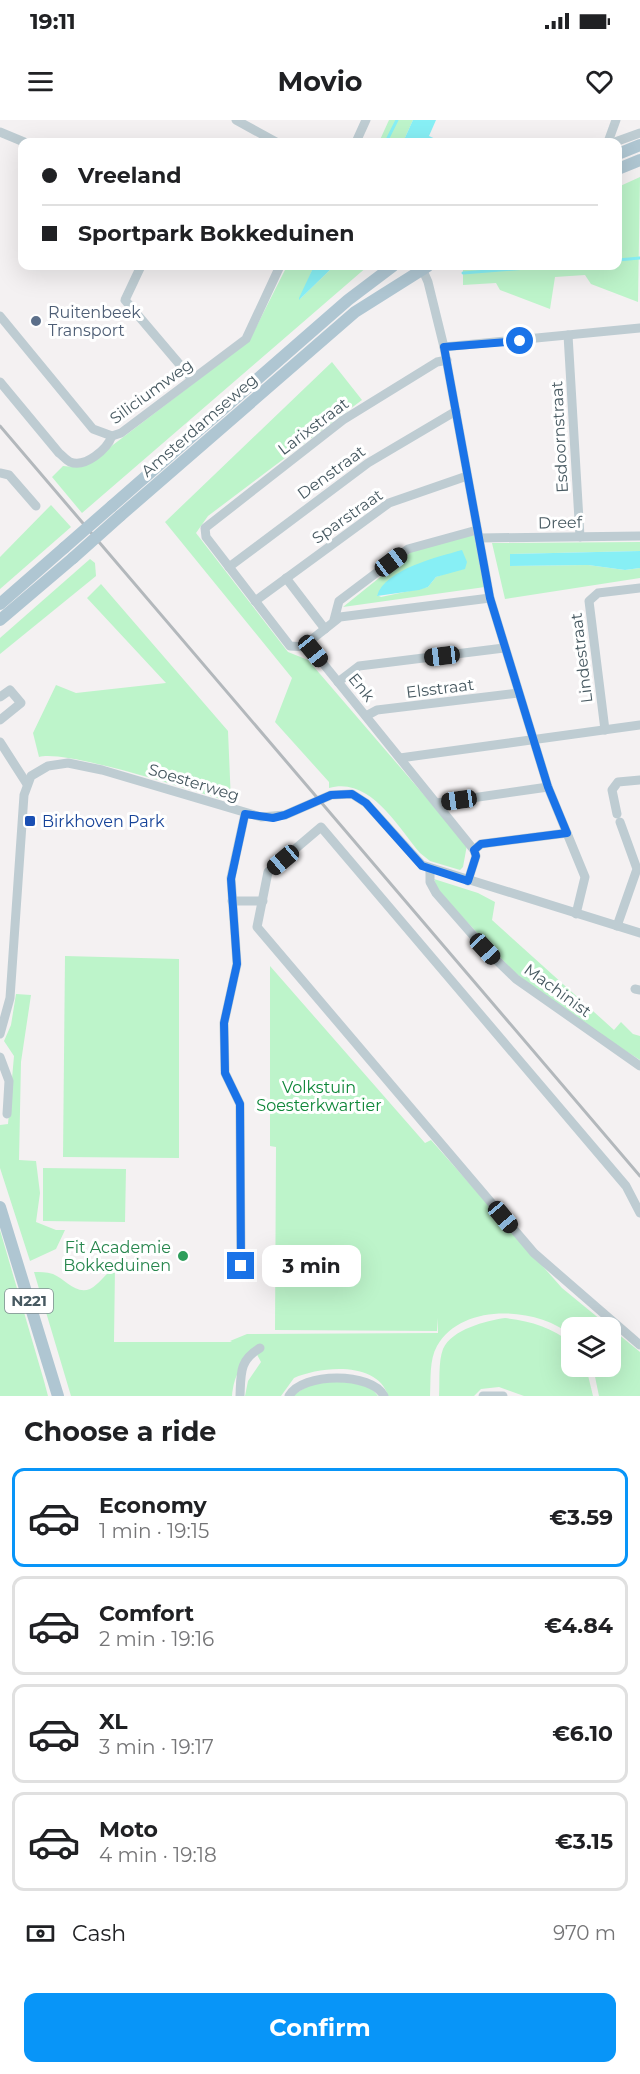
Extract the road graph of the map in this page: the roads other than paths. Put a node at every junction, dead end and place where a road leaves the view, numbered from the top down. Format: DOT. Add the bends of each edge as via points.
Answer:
graph roads {
  1 [pos="236,120"];
  2 [pos="366,120"];
  3 [pos="616,120"];
  4 [pos="0,132"];
  5 [pos="640,133"];
  6 [pos="269,138"];
  7 [pos="358,138"];
  8 [pos="609,138"];
  9 [pos="622,139"];
  10 [pos="18,140"];
  11 [pos="640,146"];
  12 [pos="622,153"];
  13 [pos="640,160"];
  14 [pos="622,167"];
  15 [pos="139,270"];
  16 [pos="278,270"];
  17 [pos="388,270"];
  18 [pos="420,270"];
  19 [pos="425,270"];
  20 [pos="0,316"];
  21 [pos="640,328"];
  22 [pos="568,335"];
  23 [pos="444,347"];
  24 [pos="447,360"];
  25 [pos="192,379"];
  26 [pos="0,382"];
  27 [pos="456,411"];
  28 [pos="112,436"];
  29 [pos="0,473"];
  30 [pos="467,476"];
  31 [pos="36,506"];
  32 [pos="205,528"];
  33 [pos="478,534"];
  34 [pos="640,536"];
  35 [pos="580,537"];
  36 [pos="229,567"];
  37 [pos="286,578"];
  38 [pos="640,588"];
  39 [pos="490,598"];
  40 [pos="255,601"];
  41 [pos="0,604"];
  42 [pos="0,620"];
  43 [pos="334,620"];
  44 [pos="325,629"];
  45 [pos="306,647"];
  46 [pos="504,648"];
  47 [pos="338,682"];
  48 [pos="518,693"];
  49 [pos="0,697"];
  50 [pos="366,716"];
  51 [pos="0,720"];
  52 [pos="640,725"];
  53 [pos="605,730"];
  54 [pos="534,739"];
  55 [pos="0,742"];
  56 [pos="400,758"];
  57 [pos="640,780"];
  58 [pos="27,784"];
  59 [pos="548,787"];
  60 [pos="436,803"];
  61 [pos="245,814"];
  62 [pos="567,833"];
  63 [pos="474,850"];
  64 [pos="430,869"];
  65 [pos="468,881"];
  66 [pos="232,901"];
  67 [pos="262,901"];
  68 [pos="576,914"];
  69 [pos="617,926"];
  70 [pos="640,933"];
  71 [pos="5,989"];
  72 [pos="0,1034"];
  73 [pos="0,1057"];
  74 [pos="640,1066"];
  75 [pos="7,1114"];
  76 [pos="0,1207"];
  77 [pos="640,1213"];
  78 [pos="241,1266"];
  79 [pos="640,1345"];
  80 [pos="260,1348"];
  81 [pos="58,1396"];
  82 [pos="240,1396"];
  83 [pos="289,1396"];
  84 [pos="384,1396"];
  85 [pos="483,1396"];
  86 [pos="503,1396"];
  1 -- 6 [label="street"];
  2 -- 7 [label="street"];
  3 -- 8 [label="street"];
  4 -- 10 [label="street"];
  5 -- 9 [label="street"];
  11 -- 12 [label="main road"];
  13 -- 14 [label="main road"];
  15 -- 25 [label="street" via="125,300"];
  16 -- 25 [label="street, Siliciumweg" via="246,339"];
  17 -- 41 [label="main road, Amsterdamseweg, bridge" via="348,300"];
  18 -- 42 [label="main road, Amsterdamseweg, bridge" via="337,327"];
  19 -- 23 [label="street"];
  20 -- 28 [label="street, Siliciumweg" via="93,429"];
  21 -- 22 [label="street"];
  22 -- 23 [label="street"];
  22 -- 35 [label="street, Esdoornstraat"];
  23 -- 24 [label="street"];
  24 -- 27 [label="street"];
  24 -- 32 [label="street, Larixstraat" via="437,362 343,420"];
  25 -- 28 [label="street, Siliciumweg"];
  26 -- 28 [label="street" via="70,462 84,462 108,446"];
  27 -- 30 [label="street"];
  27 -- 36 [label="street, Denstraat" via="368,463"];
  29 -- 31 [label="street" via="9,475"];
  30 -- 33 [label="street"];
  30 -- 37 [label="street, Sparstraat" via="389,503"];
  32 -- 36 [label="street, Enk" via="206,537"];
  33 -- 35 [label="street, Dreef"];
  33 -- 39 [label="street"];
  33 -- 43 [label="street, Dreef" via="408,549 339,601"];
  34 -- 35 [label="street, Dreef"];
  36 -- 40 [label="street, Enk"];
  37 -- 40 [label="street, Sparstraat"];
  37 -- 44 [label="street"];
  38 -- 53 [label="street, Lindestraat" via="598,593 589,601"];
  39 -- 43 [label="street" via="340,616"];
  39 -- 46 [label="street"];
  40 -- 45 [label="street, Enk" via="290,646"];
  43 -- 44 [label="street, Dreef"];
  44 -- 45 [label="street, Dreef"];
  45 -- 47 [label="street, Enk"];
  46 -- 47 [label="street" via="359,666"];
  46 -- 48 [label="street"];
  47 -- 50 [label="street, Enk"];
  48 -- 50 [label="street, Elsstraat" via="377,710"];
  48 -- 54 [label="street"];
  49 -- 51 [label="street" via="10,690 21,703"];
  50 -- 56 [label="street, Enk"];
  52 -- 53 [label="street"];
  53 -- 54 [label="street"];
  54 -- 56 [label="street"];
  54 -- 59 [label="street"];
  55 -- 58 [label="street"];
  56 -- 60 [label="street, Enk"];
  57 -- 69 [label="street" via="618,782 612,790 637,869"];
  58 -- 61 [label="street, Soesterweg" via="41,769 68,763"];
  58 -- 71 [label="street"];
  59 -- 60 [label="street"];
  59 -- 62 [label="street"];
  60 -- 63 [label="street, Enk"];
  61 -- 64 [label="street, Soesterweg" via="273,818 331,795 352,794 366,803 407,851"];
  61 -- 66 [label="street" via="233,869"];
  62 -- 63 [label="street" via="481,844"];
  62 -- 68 [label="street" via="585,877"];
  63 -- 65 [label="street" via="476,856"];
  64 -- 65 [label="street, Soesterweg"];
  64 -- 74 [label="street, Machinist" via="430,882 436,893 501,965 535,995"];
  65 -- 68 [label="street, Soesterweg"];
  66 -- 67 [label="street"];
  66 -- 78 [label="street" via="237,964 224,1023 225,1073 240,1104 246,1152"];
  67 -- 77 [label="street" via="268,872 321,828 626,1186"];
  67 -- 79 [label="street" via="257,927 534,1253"];
  68 -- 69 [label="street, Soesterweg"];
  69 -- 70 [label="street, Soesterweg"];
  71 -- 72 [label="street"];
  73 -- 75 [label="street" via="9,1081"];
  76 -- 81 [label="main road, N221"];
  80 -- 82 [label="street" via="241,1365"];
  83 -- 84 [label="street" via="298,1384 313,1378 375,1385"];
  85 -- 86 [label="street"];
}
